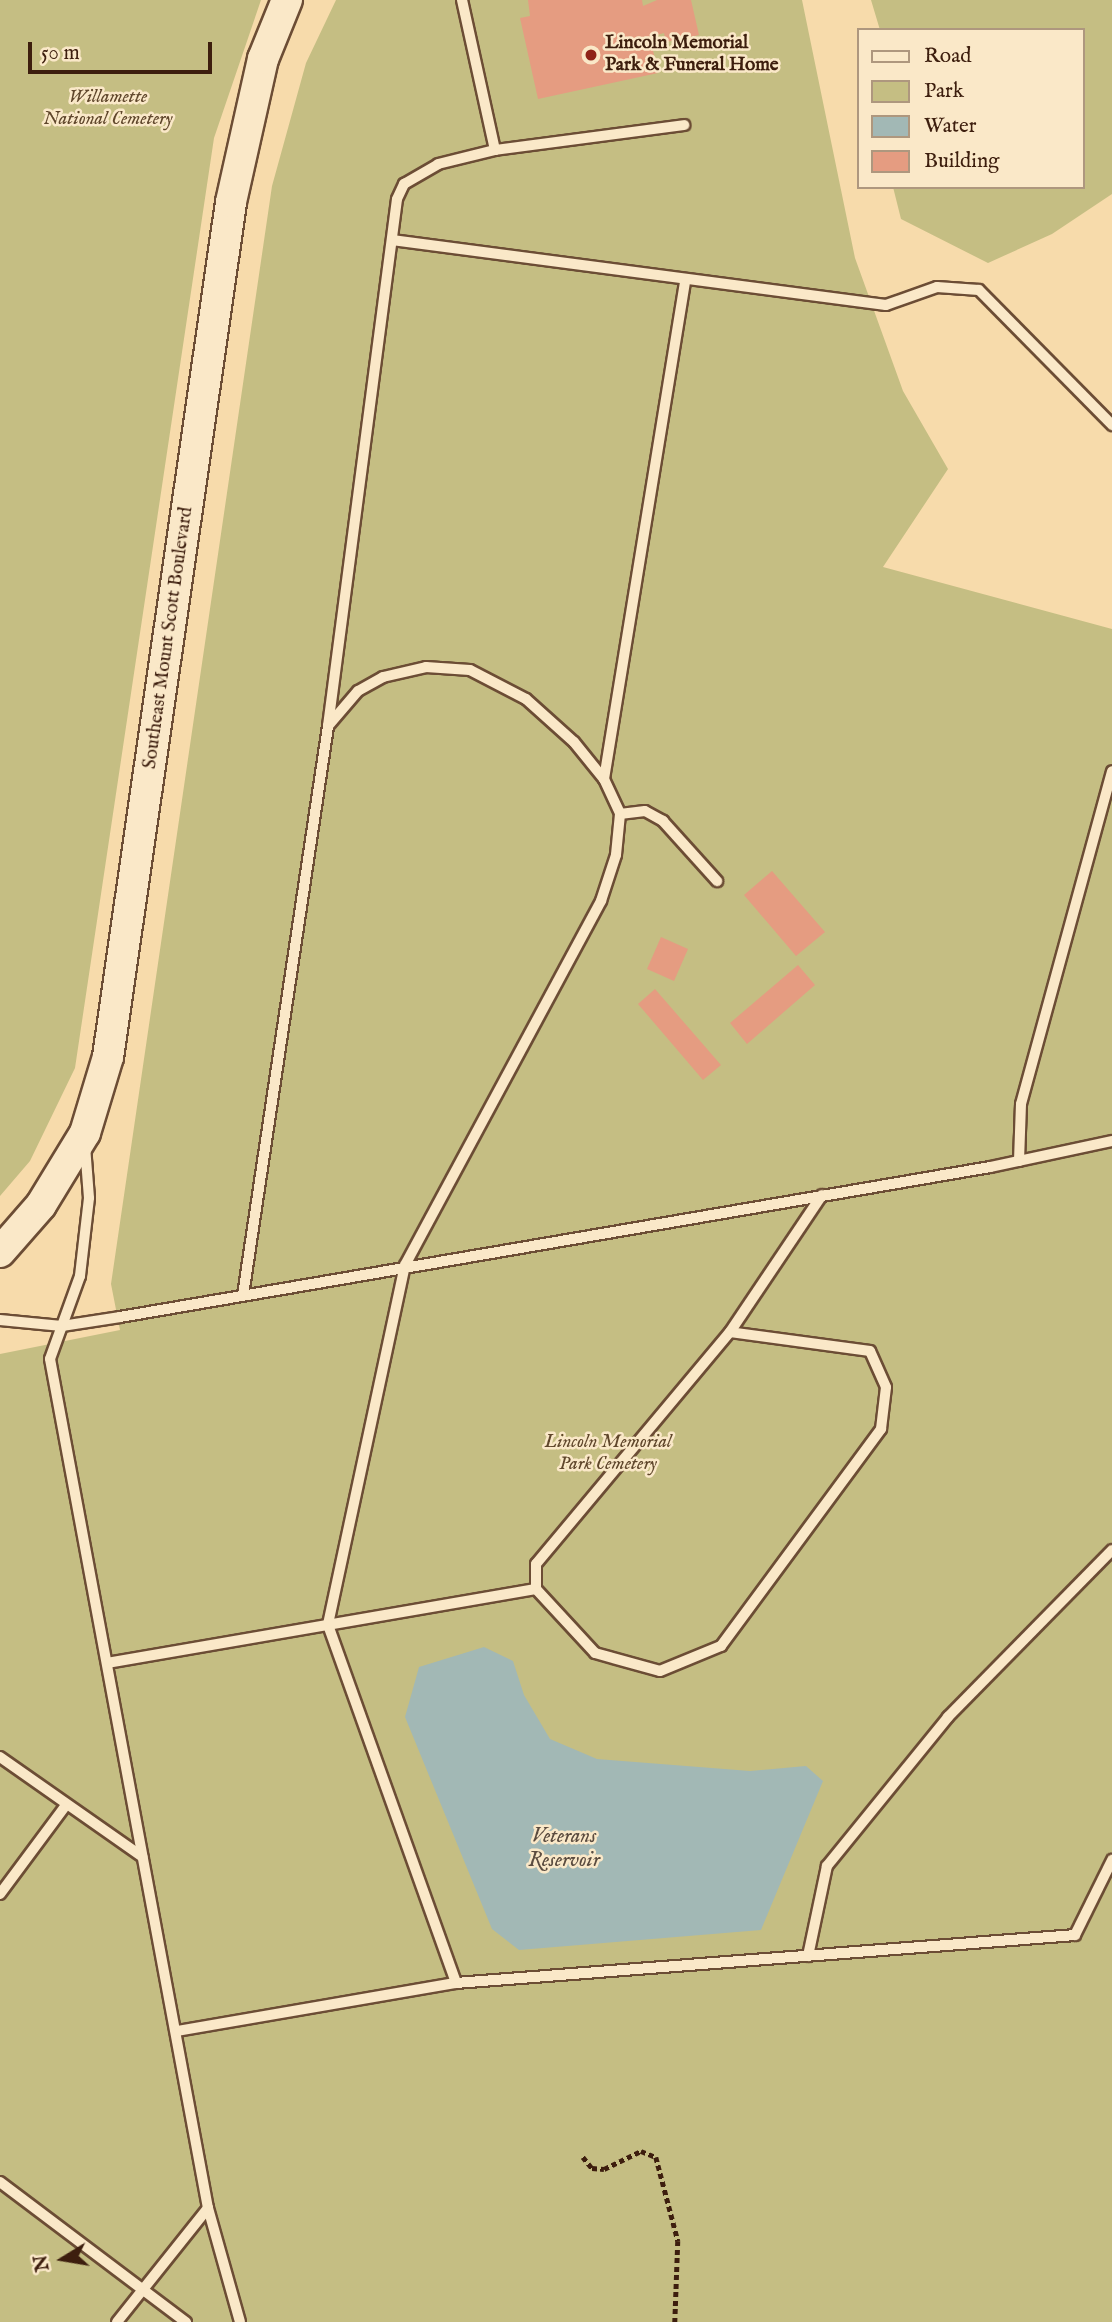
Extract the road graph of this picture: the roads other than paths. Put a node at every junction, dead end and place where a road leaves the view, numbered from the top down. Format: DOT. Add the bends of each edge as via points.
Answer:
graph roads {
  1 [pos="287,0"];
  2 [pos="462,0"];
  3 [pos="684,125"];
  4 [pos="495,150"];
  5 [pos="392,240"];
  6 [pos="685,282"];
  7 [pos="1112,425"];
  8 [pos="328,726"];
  9 [pos="1112,771"];
  10 [pos="604,779"];
  11 [pos="620,814"];
  12 [pos="717,881"];
  13 [pos="85,1133"];
  14 [pos="1112,1141"];
  15 [pos="1019,1161"];
  16 [pos="822,1195"];
  17 [pos="0,1252"];
  18 [pos="405,1265"];
  19 [pos="243,1295"];
  20 [pos="0,1320"];
  21 [pos="62,1326"];
  22 [pos="730,1332"];
  23 [pos="1112,1550"];
  24 [pos="536,1589"];
  25 [pos="328,1625"];
  26 [pos="107,1663"];
  27 [pos="0,1757"];
  28 [pos="66,1805"];
  29 [pos="143,1857"];
  30 [pos="1112,1860"];
  31 [pos="0,1894"];
  32 [pos="808,1956"];
  33 [pos="456,1983"];
  34 [pos="177,2031"];
  35 [pos="0,2182"];
  36 [pos="208,2208"];
  37 [pos="142,2288"];
  38 [pos="117,2322"];
  39 [pos="186,2322"];
  40 [pos="240,2322"];
  1 -- 13 [label="main road, Southeast Mount Scott Boulevard" via="263,59 231,202 126,944 108,1057"];
  2 -- 4 [label="lane"];
  3 -- 4 [label="lane"];
  4 -- 5 [label="lane" via="438,164 404,184 397,199"];
  5 -- 6 [label="lane"];
  5 -- 8 [label="lane"];
  6 -- 7 [label="lane" via="886,305 937,287 978,290"];
  6 -- 10 [label="lane"];
  8 -- 10 [label="lane" via="358,691 383,677 426,667 470,670 526,699 574,742"];
  8 -- 19 [label="lane"];
  9 -- 15 [label="lane" via="1021,1104"];
  10 -- 11 [label="lane"];
  11 -- 12 [label="lane" via="645,811 663,821"];
  11 -- 18 [label="lane" via="616,855 601,901"];
  13 -- 17 [label="main road, Southeast Mount Scott Boulevard" via="41,1205"];
  13 -- 21 [label="lane" via="89,1198 82,1263"];
  14 -- 15 [label="lane"];
  15 -- 16 [label="lane"];
  16 -- 18 [label="lane"];
  16 -- 22 [label="lane"];
  18 -- 19 [label="lane"];
  18 -- 25 [label="lane"];
  19 -- 21 [label="lane"];
  20 -- 21 [label="lane"];
  21 -- 26 [label="lane" via="50,1359"];
  22 -- 24 [label="lane" via="536,1564"];
  22 -- 24 [label="lane" via="870,1351 886,1387 881,1429 721,1646 660,1671 595,1653"];
  23 -- 32 [label="lane" via="948,1717 827,1866"];
  24 -- 25 [label="lane"];
  25 -- 26 [label="lane"];
  25 -- 33 [label="lane"];
  26 -- 29 [label="lane"];
  27 -- 28 [label="lane"];
  28 -- 29 [label="lane"];
  28 -- 31 [label="lane"];
  29 -- 34 [label="lane"];
  30 -- 32 [label="lane" via="1075,1935"];
  32 -- 33 [label="lane"];
  33 -- 34 [label="lane"];
  34 -- 36 [label="lane"];
  35 -- 37 [label="lane"];
  36 -- 37 [label="lane"];
  36 -- 40 [label="lane"];
  37 -- 38 [label="lane"];
  37 -- 39 [label="lane"];
}
